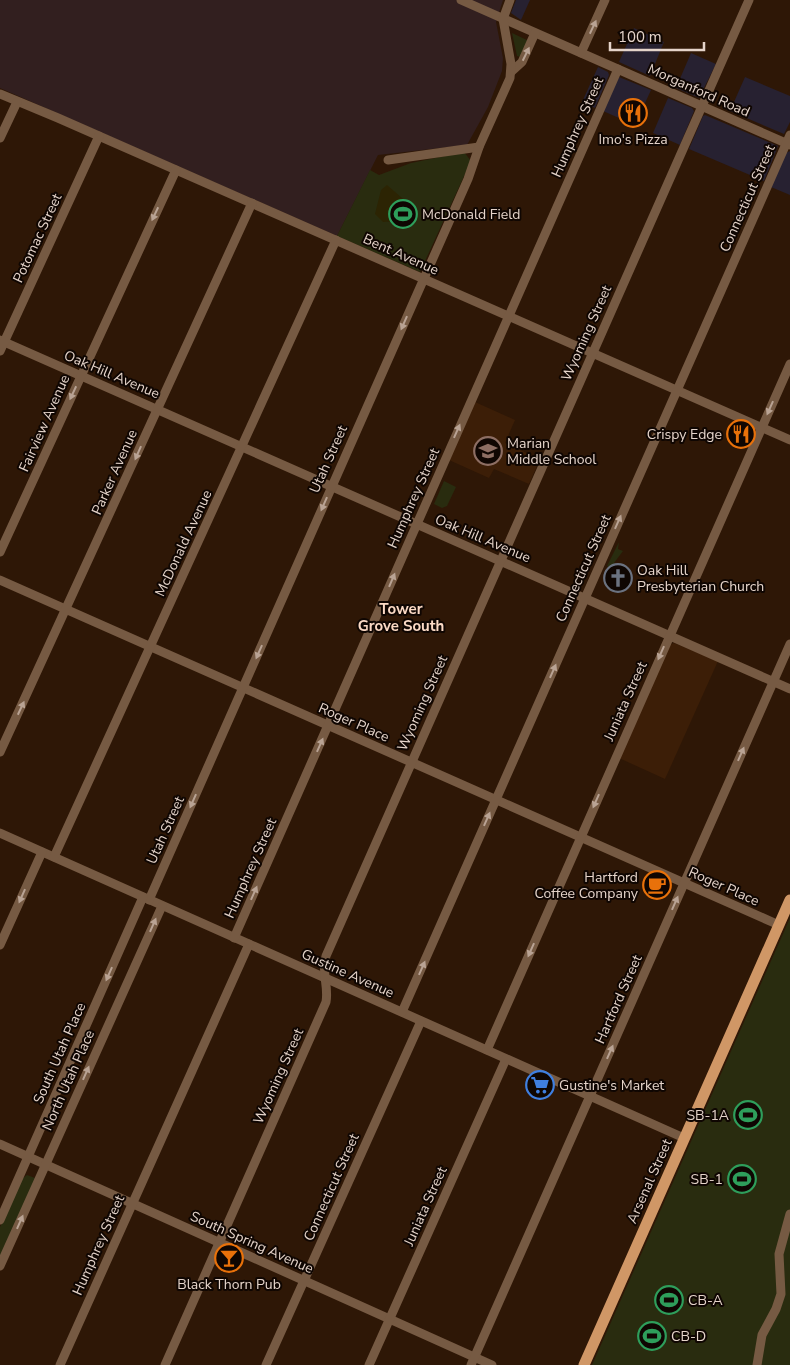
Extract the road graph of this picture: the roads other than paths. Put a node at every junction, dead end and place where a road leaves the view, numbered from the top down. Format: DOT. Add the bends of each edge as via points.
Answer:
graph roads {
  1 [pos="461,0"];
  2 [pos="510,0"];
  3 [pos="605,0"];
  4 [pos="749,0"];
  5 [pos="503,18"];
  6 [pos="535,33"];
  7 [pos="581,53"];
  8 [pos="618,69"];
  9 [pos="511,72"];
  10 [pos="0,94"];
  11 [pos="17,102"];
  12 [pos="703,107"];
  13 [pos="99,136"];
  14 [pos="0,138"];
  15 [pos="789,141"];
  16 [pos="479,147"];
  17 [pos="388,160"];
  18 [pos="176,170"];
  19 [pos="252,203"];
  20 [pos="336,240"];
  21 [pos="424,278"];
  22 [pos="508,317"];
  23 [pos="2,341"];
  24 [pos="0,351"];
  25 [pos="592,353"];
  26 [pos="790,364"];
  27 [pos="81,375"];
  28 [pos="677,390"];
  29 [pos="158,409"];
  30 [pos="762,428"];
  31 [pos="790,440"];
  32 [pos="243,446"];
  33 [pos="332,486"];
  34 [pos="416,524"];
  35 [pos="0,552"];
  36 [pos="500,561"];
  37 [pos="0,580"];
  38 [pos="584,598"];
  39 [pos="67,609"];
  40 [pos="669,636"];
  41 [pos="790,644"];
  42 [pos="150,646"];
  43 [pos="773,682"];
  44 [pos="243,688"];
  45 [pos="790,689"];
  46 [pos="328,725"];
  47 [pos="0,752"];
  48 [pos="412,762"];
  49 [pos="496,800"];
  50 [pos="0,833"];
  51 [pos="580,837"];
  52 [pos="42,852"];
  53 [pos="54,857"];
  54 [pos="684,883"];
  55 [pos="146,898"];
  56 [pos="790,900"];
  57 [pos="162,906"];
  58 [pos="779,925"];
  59 [pos="234,938"];
  60 [pos="249,944"];
  61 [pos="0,945"];
  62 [pos="326,979"];
  63 [pos="402,1012"];
  64 [pos="421,1021"];
  65 [pos="487,1050"];
  66 [pos="506,1059"];
  67 [pos="590,1096"];
  68 [pos="684,1138"];
  69 [pos="0,1144"];
  70 [pos="29,1157"];
  71 [pos="45,1164"];
  72 [pos="132,1203"];
  73 [pos="790,1214"];
  74 [pos="0,1220"];
  75 [pos="220,1243"];
  76 [pos="0,1266"];
  77 [pos="304,1281"];
  78 [pos="390,1319"];
  79 [pos="473,1361"];
  80 [pos="60,1365"];
  81 [pos="165,1365"];
  82 [pos="266,1365"];
  83 [pos="369,1365"];
  84 [pos="492,1365"];
  85 [pos="584,1365"];
  86 [pos="757,1365"];
  1 -- 5 [label="street, Morganford Road"];
  2 -- 5 [label="street"];
  7 -- 3 [label="street, one-way"];
  4 -- 12 [label="street, Wyoming Street"];
  5 -- 6 [label="street, Morganford Road"];
  5 -- 9 [label="street"];
  6 -- 7 [label="street, Morganford Road"];
  9 -- 6 [label="street, Utah Street, one-way" via="522,62"];
  7 -- 8 [label="street, Morganford Road"];
  8 -- 12 [label="street, Morganford Road"];
  8 -- 22 [label="street, Humphrey Street"];
  9 -- 16 [label="street, Utah Street"];
  10 -- 11 [label="street, Bent Avenue"];
  11 -- 13 [label="street, Bent Avenue"];
  11 -- 14 [label="street"];
  12 -- 15 [label="street, Morganford Road"];
  12 -- 25 [label="street, Wyoming Street"];
  13 -- 18 [label="street, Bent Avenue"];
  13 -- 23 [label="street, Potomac Street"];
  15 -- 28 [label="street, Connecticut Street"];
  16 -- 17 [label="street"];
  16 -- 21 [label="street, Utah Street"];
  18 -- 19 [label="street, Bent Avenue"];
  18 -- 27 [label="street, Fairview Avenue, one-way"];
  19 -- 20 [label="street, Bent Avenue"];
  19 -- 29 [label="street, Parker Avenue"];
  20 -- 21 [label="street, Bent Avenue"];
  20 -- 32 [label="street, McDonald Avenue"];
  21 -- 22 [label="street, Bent Avenue"];
  21 -- 33 [label="street, Utah Street, one-way"];
  22 -- 25 [label="street, Bent Avenue"];
  34 -- 22 [label="street, Humphrey Street, one-way"];
  23 -- 24 [label="street, Potomac Street"];
  23 -- 27 [label="street, Oak Hill Avenue"];
  25 -- 28 [label="street, Bent Avenue"];
  25 -- 36 [label="street, Wyoming Street"];
  26 -- 30 [label="street, Juniata Street, one-way"];
  27 -- 29 [label="street, Oak Hill Avenue"];
  27 -- 35 [label="street, Fairview Avenue, one-way"];
  28 -- 30 [label="street, Bent Avenue"];
  38 -- 28 [label="street, Connecticut Street, one-way"];
  29 -- 32 [label="street, Oak Hill Avenue"];
  29 -- 39 [label="street, Parker Avenue, one-way"];
  30 -- 31 [label="street, Bent Avenue"];
  30 -- 40 [label="street, Juniata Street"];
  32 -- 33 [label="street, Oak Hill Avenue"];
  32 -- 42 [label="street, McDonald Avenue"];
  33 -- 34 [label="street, Oak Hill Avenue"];
  33 -- 44 [label="street, Utah Street, one-way"];
  34 -- 36 [label="street, Oak Hill Avenue"];
  46 -- 34 [label="street, Humphrey Street, one-way"];
  36 -- 38 [label="street, Oak Hill Avenue"];
  36 -- 48 [label="street, Wyoming Street"];
  37 -- 39 [label="street, Roger Place"];
  38 -- 40 [label="street, Oak Hill Avenue"];
  49 -- 38 [label="street, Connecticut Street, one-way"];
  39 -- 42 [label="street, Roger Place"];
  47 -- 39 [label="street, Parker Avenue, one-way"];
  40 -- 43 [label="street, Oak Hill Avenue"];
  40 -- 51 [label="street, Juniata Street, one-way"];
  41 -- 43 [label="street, Hartford Street"];
  42 -- 44 [label="street, Roger Place"];
  42 -- 53 [label="street, McDonald Avenue"];
  43 -- 45 [label="street, Oak Hill Avenue"];
  54 -- 43 [label="street, Hartford Street, one-way"];
  44 -- 46 [label="street, Roger Place"];
  44 -- 55 [label="street, Utah Street, one-way"];
  46 -- 48 [label="street, Roger Place"];
  59 -- 46 [label="street, Humphrey Street, one-way"];
  48 -- 49 [label="street, Roger Place"];
  48 -- 62 [label="street, Wyoming Street" via="326,956 323,969"];
  49 -- 51 [label="street, Roger Place"];
  63 -- 49 [label="street, Connecticut Street, one-way"];
  50 -- 52 [label="street, Gustine Avenue"];
  51 -- 54 [label="street, Roger Place"];
  51 -- 65 [label="street, Juniata Street, one-way"];
  52 -- 53 [label="street, Gustine Avenue"];
  52 -- 61 [label="street, one-way"];
  53 -- 55 [label="street, Gustine Avenue"];
  54 -- 58 [label="street, Roger Place"];
  67 -- 54 [label="street, Hartford Street, one-way"];
  55 -- 57 [label="street, Gustine Avenue"];
  55 -- 70 [label="street, South Utah Place, one-way"];
  56 -- 58 [label="main road, Arsenal Street"];
  57 -- 59 [label="street, Gustine Avenue"];
  71 -- 57 [label="street, North Utah Place, one-way"];
  58 -- 68 [label="main road, Arsenal Street"];
  59 -- 60 [label="street, Gustine Avenue"];
  60 -- 62 [label="street, Gustine Avenue"];
  60 -- 72 [label="street, Humphrey Street"];
  62 -- 63 [label="street, Gustine Avenue"];
  62 -- 75 [label="street, Wyoming Street" via="326,1002"];
  63 -- 64 [label="street, Gustine Avenue"];
  64 -- 65 [label="street, Gustine Avenue"];
  64 -- 77 [label="street, Connecticut Street"];
  65 -- 66 [label="street, Gustine Avenue"];
  66 -- 67 [label="street, Gustine Avenue"];
  66 -- 78 [label="street, Juniata Street"];
  67 -- 68 [label="street, Gustine Avenue"];
  67 -- 79 [label="street, Hartford Street"];
  68 -- 85 [label="main road, Arsenal Street"];
  69 -- 70 [label="street, South Spring Avenue"];
  70 -- 71 [label="street, South Spring Avenue"];
  70 -- 74 [label="street, South Utah Place"];
  71 -- 72 [label="street, South Spring Avenue"];
  76 -- 71 [label="street, North Utah Place, one-way"];
  72 -- 75 [label="street, South Spring Avenue"];
  72 -- 80 [label="street, Humphrey Street"];
  73 -- 86 [label="street" via="779,1254 781,1294 762,1335"];
  75 -- 77 [label="street, South Spring Avenue"];
  75 -- 81 [label="street, Wyoming Street"];
  77 -- 78 [label="street, South Spring Avenue"];
  77 -- 82 [label="street, Connecticut Street"];
  78 -- 79 [label="street, South Spring Avenue"];
  78 -- 83 [label="street, Juniata Street"];
  79 -- 84 [label="street, South Spring Avenue"];
}
